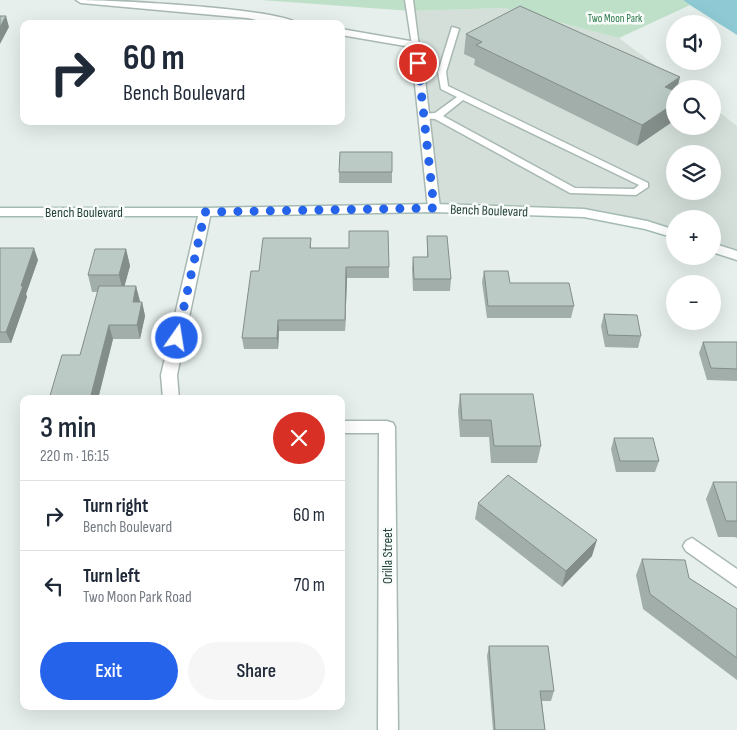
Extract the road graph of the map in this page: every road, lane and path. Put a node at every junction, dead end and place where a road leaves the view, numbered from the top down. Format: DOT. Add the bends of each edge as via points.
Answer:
graph roads {
  1 [pos="81,0"];
  2 [pos="409,0"];
  3 [pos="273,20"];
  4 [pos="455,29"];
  5 [pos="345,33"];
  6 [pos="416,46"];
  7 [pos="463,96"];
  8 [pos="424,116"];
  9 [pos="437,116"];
  10 [pos="434,208"];
  11 [pos="0,212"];
  12 [pos="205,212"];
  13 [pos="666,231"];
  14 [pos="721,250"];
  15 [pos="737,256"];
  16 [pos="171,395"];
  17 [pos="345,427"];
  18 [pos="692,546"];
  19 [pos="737,579"];
  20 [pos="388,730"];
  1 -- 3 [label="street"];
  2 -- 6 [label="lane"];
  4 -- 7 [label="lane" via="442,72 444,87"];
  5 -- 6 [label="street"];
  6 -- 8 [label="street"];
  7 -- 9 [label="lane"];
  7 -- 9 [label="lane" via="645,185 636,192 573,191"];
  8 -- 9 [label="lane"];
  8 -- 10 [label="street"];
  10 -- 12 [label="street, Bench Boulevard"];
  10 -- 13 [label="street, Bench Boulevard" via="584,213"];
  11 -- 12 [label="street, Bench Boulevard"];
  12 -- 16 [label="street" via="169,375"];
  14 -- 15 [label="street"];
  17 -- 20 [label="street, Orilla Street" via="387,427"];
  18 -- 19 [label="street"];
}
